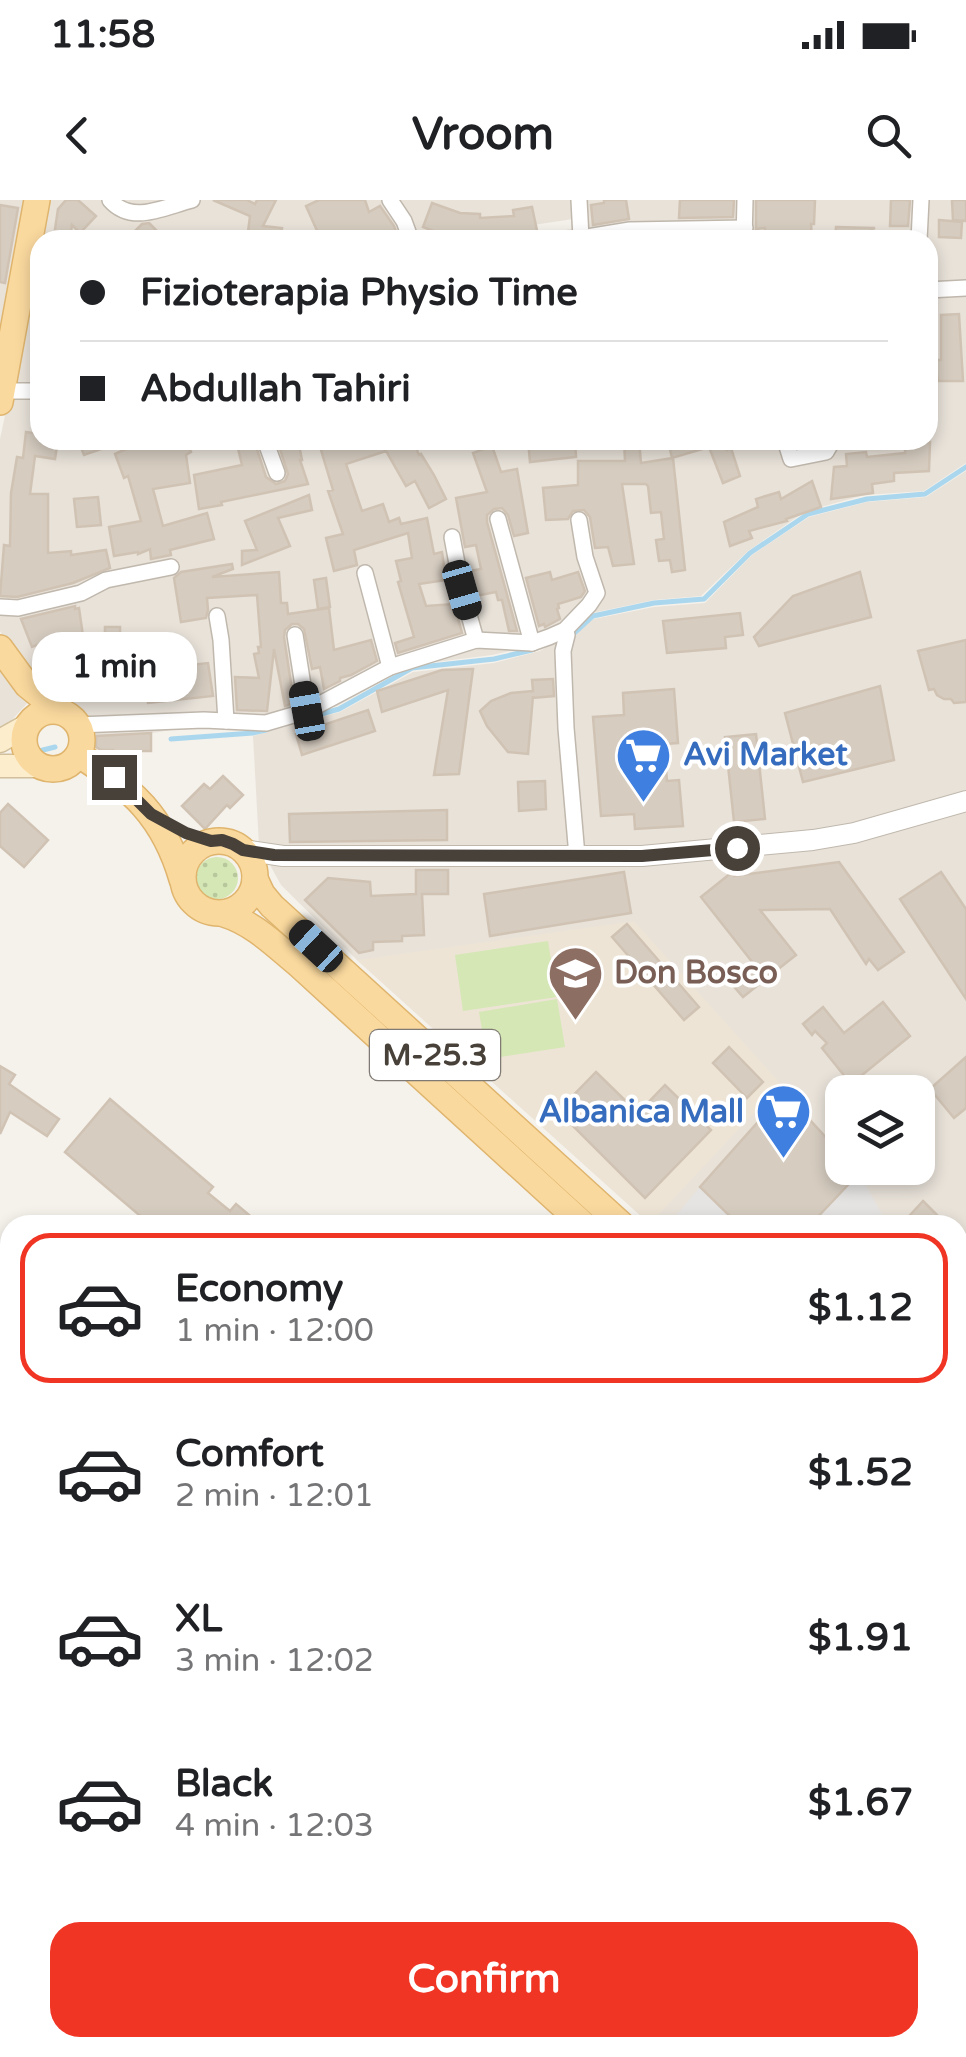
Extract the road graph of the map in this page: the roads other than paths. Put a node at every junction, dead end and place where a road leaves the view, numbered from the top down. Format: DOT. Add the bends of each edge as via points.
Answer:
graph roads {
  1 [pos="37,200"];
  2 [pos="110,200"];
  3 [pos="192,200"];
  4 [pos="390,200"];
  5 [pos="579,200"];
  6 [pos="746,200"];
  7 [pos="921,200"];
  8 [pos="32,230"];
  9 [pos="408,230"];
  10 [pos="576,230"];
  11 [pos="744,230"];
  12 [pos="920,230"];
  13 [pos="30,238"];
  14 [pos="966,288"];
  15 [pos="938,289"];
  16 [pos="30,393"];
  17 [pos="1,397"];
  18 [pos="269,450"];
  19 [pos="788,450"];
  20 [pos="827,450"];
  21 [pos="277,474"];
  22 [pos="498,519"];
  23 [pos="579,520"];
  24 [pos="452,537"];
  25 [pos="170,567"];
  26 [pos="365,573"];
  27 [pos="0,608"];
  28 [pos="217,616"];
  29 [pos="295,635"];
  30 [pos="565,639"];
  31 [pos="476,640"];
  32 [pos="532,643"];
  33 [pos="0,648"];
  34 [pos="390,667"];
  35 [pos="27,685"];
  36 [pos="307,711"];
  37 [pos="69,718"];
  38 [pos="226,721"];
  39 [pos="31,722"];
  40 [pos="0,741"];
  41 [pos="79,755"];
  42 [pos="0,766"];
  43 [pos="38,766"];
  44 [pos="966,801"];
  45 [pos="151,814"];
  46 [pos="211,841"];
  47 [pos="243,850"];
  48 [pos="283,856"];
  49 [pos="577,856"];
  50 [pos="255,876"];
  51 [pos="182,879"];
  52 [pos="224,914"];
  53 [pos="573,1215"];
  54 [pos="611,1215"];
  1 -- 8 [label="main road"];
  2 -- 3 [label="street" via="128,213 146,213"];
  4 -- 9 [label="street"];
  5 -- 10 [label="street"];
  6 -- 11 [label="street"];
  7 -- 12 [label="street"];
  13 -- 17 [label="main road"];
  14 -- 15 [label="street"];
  16 -- 17 [label="street"];
  18 -- 21 [label="street"];
  19 -- 20 [label="street" via="791,459"];
  22 -- 32 [label="street"];
  23 -- 30 [label="street" via="597,592"];
  24 -- 31 [label="street"];
  25 -- 27 [label="street" via="106,580 81,594"];
  26 -- 34 [label="street"];
  28 -- 38 [label="street"];
  29 -- 36 [label="street"];
  30 -- 32 [label="street"];
  30 -- 49 [label="street"];
  31 -- 32 [label="street"];
  31 -- 34 [label="street"];
  33 -- 35 [label="main road"];
  34 -- 36 [label="street"];
  35 -- 37 [label="main road"];
  35 -- 39 [label="main road"];
  36 -- 38 [label="street" via="266,723"];
  37 -- 38 [label="street"];
  37 -- 39 [label="main road" via="42,713"];
  37 -- 41 [label="main road" via="82,738"];
  39 -- 40 [label="main road"];
  39 -- 43 [label="main road" via="24,743"];
  41 -- 43 [label="main road" via="56,770"];
  41 -- 45 [label="main road, M-25.3" via="114,777"];
  42 -- 43 [label="main road"];
  44 -- 49 [label="street" via="813,840"];
  45 -- 46 [label="main road, M-25.3"];
  45 -- 51 [label="main road, M-25.3"];
  46 -- 47 [label="main road, M-25.3"];
  46 -- 51 [label="main road" via="187,859"];
  47 -- 48 [label="street"];
  47 -- 50 [label="main road, M-25.3"];
  48 -- 49 [label="street"];
  48 -- 50 [label="street"];
  50 -- 52 [label="main road" via="246,902"];
  50 -- 54 [label="main road, M-25.3" via="272,906"];
  51 -- 52 [label="main road, M-25.3" via="200,909"];
  52 -- 53 [label="main road, M-25.3" via="284,952"];
}
